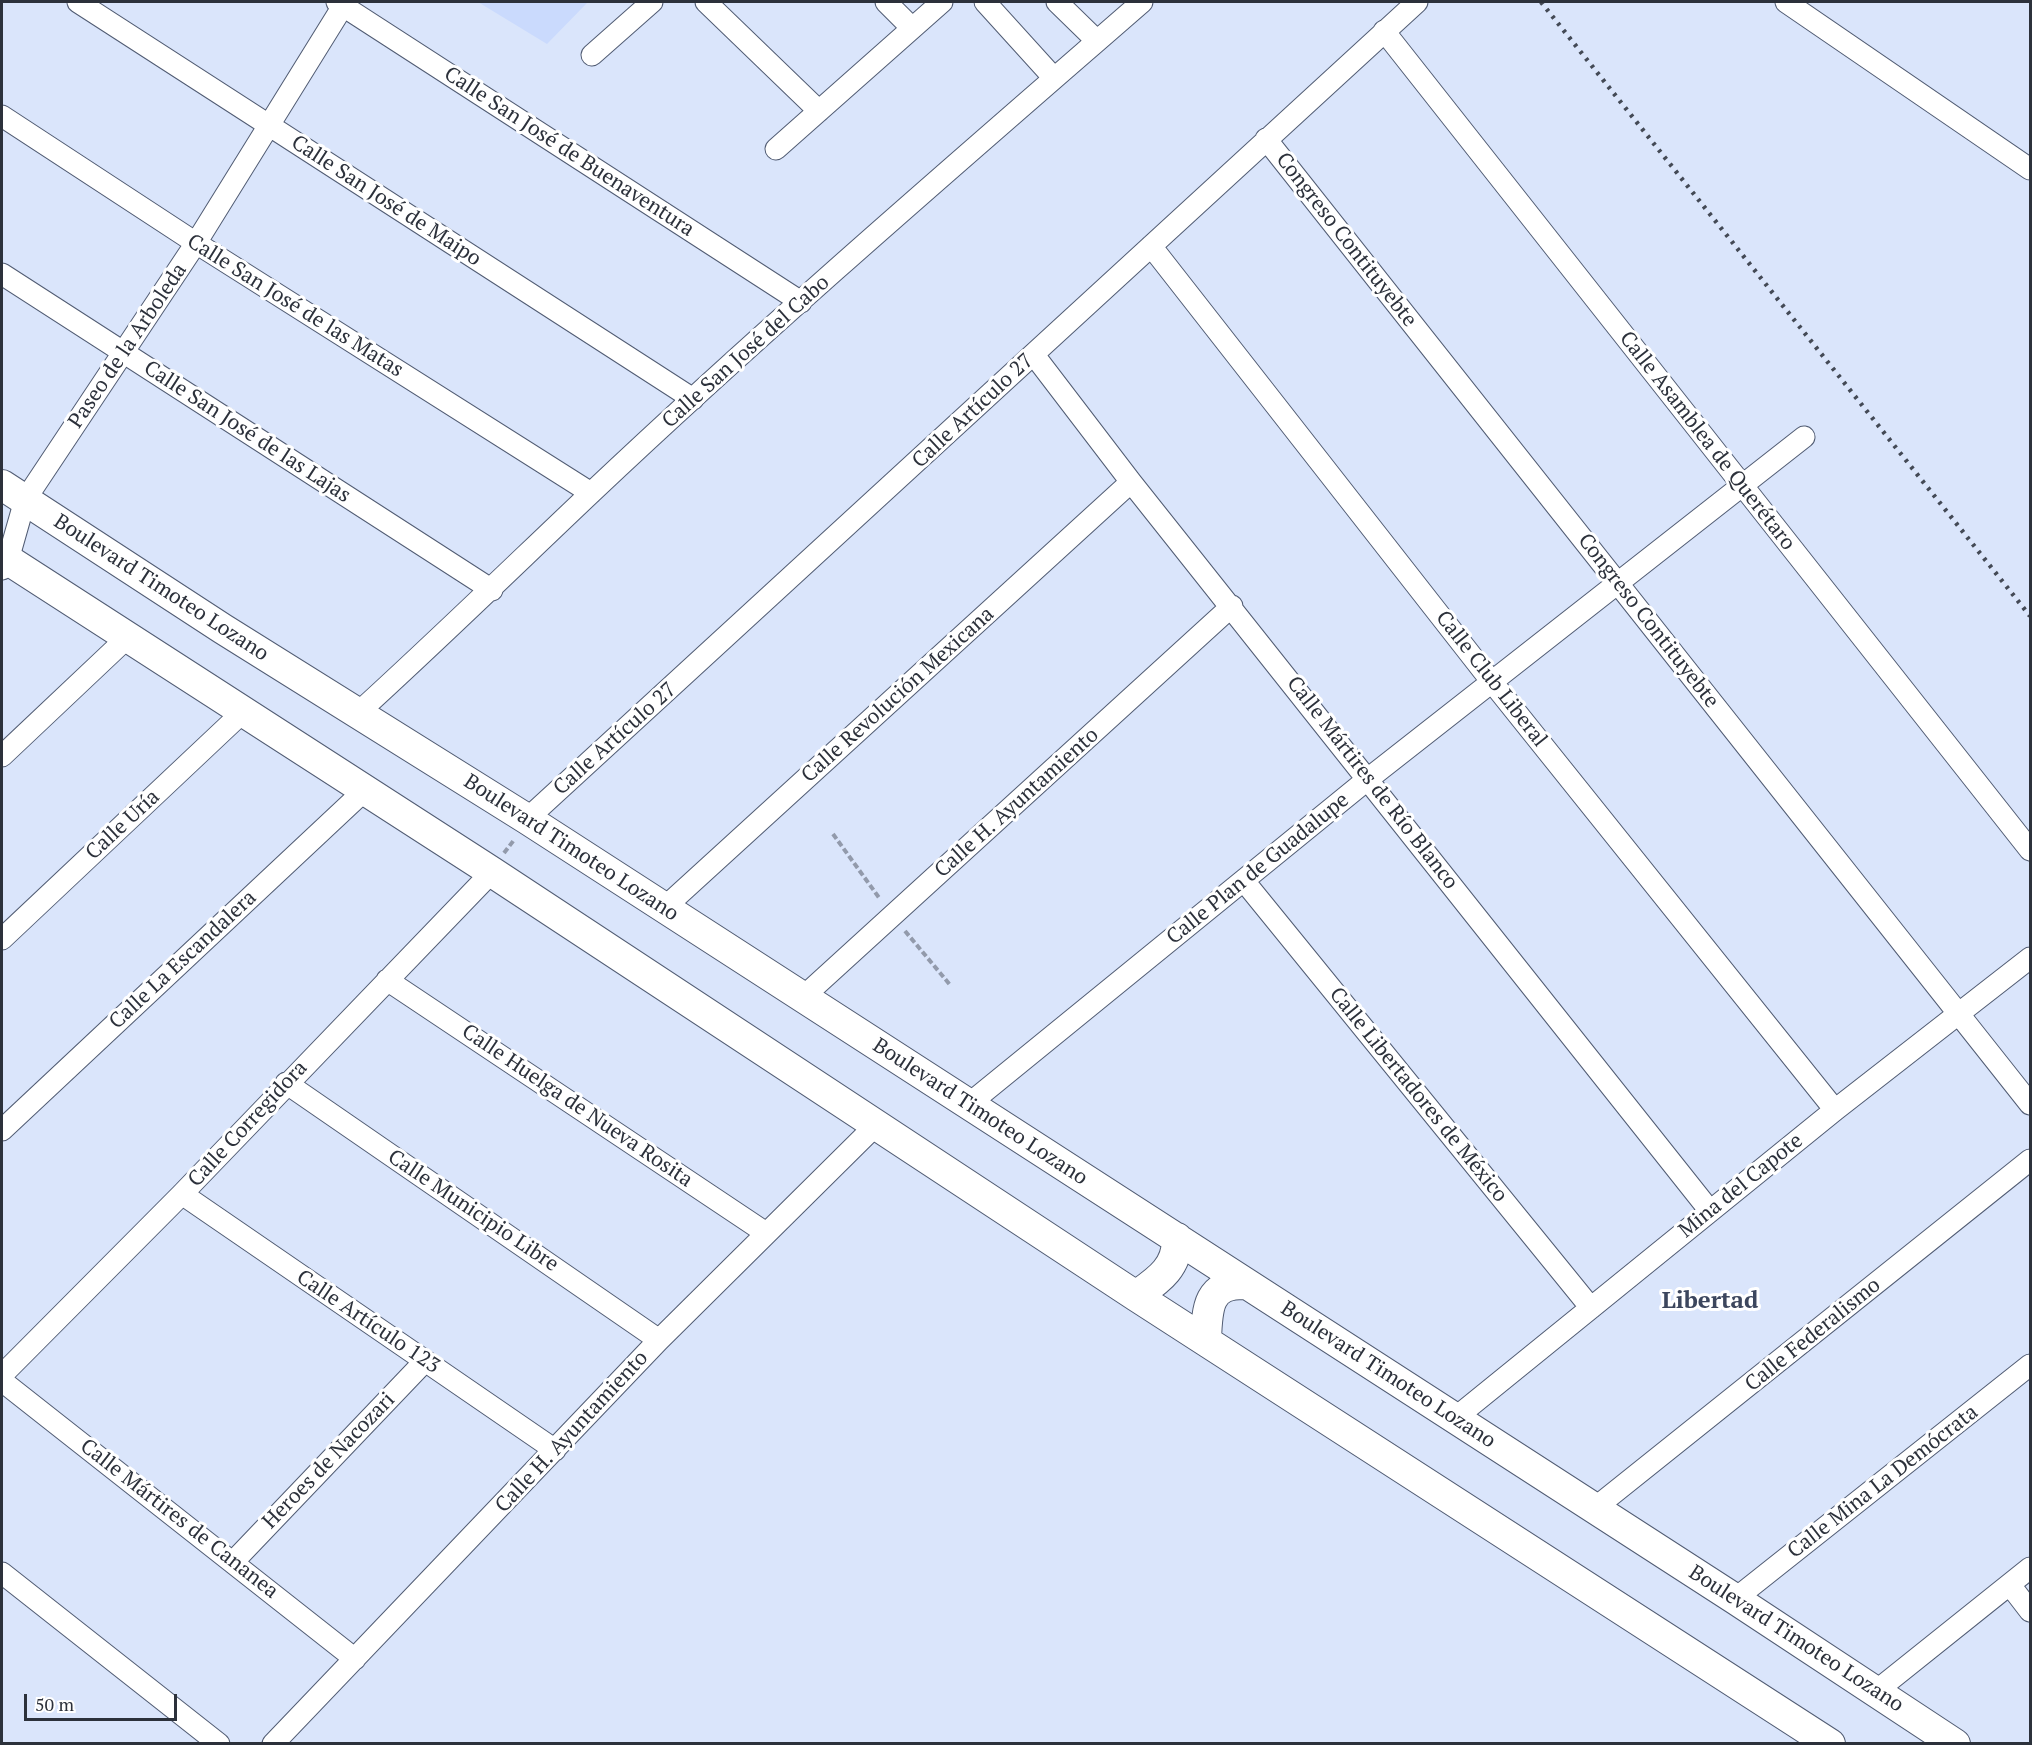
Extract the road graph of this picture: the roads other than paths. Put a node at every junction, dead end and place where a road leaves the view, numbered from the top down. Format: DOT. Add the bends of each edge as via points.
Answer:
graph roads {
  1 [pos="78,2"];
  2 [pos="652,2"];
  3 [pos="706,2"];
  4 [pos="886,2"];
  5 [pos="942,2"];
  6 [pos="985,2"];
  7 [pos="1057,2"];
  8 [pos="1142,2"];
  9 [pos="1417,2"];
  10 [pos="1786,2"];
  11 [pos="340,4"];
  12 [pos="912,28"];
  13 [pos="1384,31"];
  14 [pos="1097,41"];
  15 [pos="592,55"];
  16 [pos="1053,77"];
  17 [pos="819,111"];
  18 [pos="2,116"];
  19 [pos="270,126"];
  20 [pos="1266,138"];
  21 [pos="776,149"];
  22 [pos="2031,169"];
  23 [pos="196,243"];
  24 [pos="1150,246"];
  25 [pos="2,274"];
  26 [pos="801,302"];
  27 [pos="123,351"];
  28 [pos="1035,355"];
  29 [pos="693,399"];
  30 [pos="1804,437"];
  31 [pos="1131,482"];
  32 [pos="1741,484"];
  33 [pos="13,493"];
  34 [pos="591,493"];
  35 [pos="4,562"];
  36 [pos="1618,582"];
  37 [pos="492,590"];
  38 [pos="1232,606"];
  39 [pos="128,637"];
  40 [pos="1492,682"];
  41 [pos="244,711"];
  42 [pos="360,712"];
  43 [pos="2,756"];
  44 [pos="1368,778"];
  45 [pos="365,790"];
  46 [pos="527,819"];
  47 [pos="2031,850"];
  48 [pos="492,872"];
  49 [pos="1244,881"];
  50 [pos="664,908"];
  51 [pos="2,939"];
  52 [pos="2031,958"];
  53 [pos="387,980"];
  54 [pos="802,998"];
  55 [pos="1958,1014"];
  56 [pos="286,1083"];
  57 [pos="969,1104"];
  58 [pos="2031,1104"];
  59 [pos="1835,1110"];
  60 [pos="876,1125"];
  61 [pos="2,1130"];
  62 [pos="2031,1160"];
  63 [pos="182,1194"];
  64 [pos="1710,1211"];
  65 [pos="766,1233"];
  66 [pos="1177,1238"];
  67 [pos="1247,1284"];
  68 [pos="1136,1296"];
  69 [pos="1591,1308"];
  70 [pos="659,1340"];
  71 [pos="1206,1341"];
  72 [pos="424,1361"];
  73 [pos="2031,1365"];
  74 [pos="2,1375"];
  75 [pos="2,1381"];
  76 [pos="1454,1419"];
  77 [pos="555,1450"];
  78 [pos="1595,1508"];
  79 [pos="234,1561"];
  80 [pos="2031,1568"];
  81 [pos="2,1573"];
  82 [pos="2010,1585"];
  83 [pos="1736,1599"];
  84 [pos="2031,1611"];
  85 [pos="355,1659"];
  86 [pos="1875,1692"];
  87 [pos="219,1743"];
  88 [pos="273,1743"];
  89 [pos="1830,1743"];
  90 [pos="1955,1743"];
  1 -- 19 [label="street, Calle San José de Maipo"];
  2 -- 15 [label="street"];
  3 -- 17 [label="street"];
  4 -- 12 [label="street"];
  5 -- 12 [label="street"];
  6 -- 16 [label="street"];
  7 -- 14 [label="street"];
  8 -- 14 [label="street, Calle San José del Cabo"];
  9 -- 13 [label="street, Calle Artículo 27"];
  10 -- 22 [label="street"];
  11 -- 19 [label="street, Paseo de la Arboleda"];
  11 -- 26 [label="street, Calle San José de Buenaventura"];
  12 -- 17 [label="street"];
  13 -- 20 [label="street, Calle Artículo 27"];
  13 -- 32 [label="street, Calle Asamblea de Querétaro"];
  14 -- 16 [label="street, Calle San José del Cabo"];
  16 -- 26 [label="street, Calle San José del Cabo"];
  17 -- 21 [label="street"];
  18 -- 23 [label="street, Calle San José de las Matas"];
  19 -- 23 [label="street, Paseo de la Arboleda"];
  19 -- 29 [label="street, Calle San José de Maipo"];
  20 -- 24 [label="street, Calle Artículo 27"];
  20 -- 36 [label="street, Congreso Contituyebte"];
  23 -- 27 [label="street, Paseo de la Arboleda"];
  23 -- 34 [label="street, Calle San José de las Matas"];
  24 -- 28 [label="street, Calle Artículo 27"];
  24 -- 40 [label="street, Calle Club Liberal"];
  25 -- 27 [label="street, Calle San José de las Lajas"];
  26 -- 29 [label="street, Calle San José del Cabo"];
  27 -- 33 [label="street, Paseo de la Arboleda"];
  27 -- 37 [label="street, Calle San José de las Lajas"];
  28 -- 31 [label="street, Calle Mártires de Río Blanco"];
  28 -- 46 [label="street, Calle Artículo 27"];
  29 -- 34 [label="street, Calle San José del Cabo"];
  30 -- 32 [label="street, Calle Plan de Guadalupe"];
  31 -- 38 [label="street, Calle Mártires de Río Blanco"];
  31 -- 50 [label="street, Calle Revolución Mexicana"];
  32 -- 36 [label="street, Calle Plan de Guadalupe"];
  32 -- 47 [label="street, Calle Asamblea de Querétaro"];
  33 -- 35 [label="street, Paseo de la Arboleda"];
  33 -- 42 [label="main road, Boulevard Timoteo Lozano"];
  34 -- 37 [label="street, Calle San José del Cabo"];
  35 -- 39 [label="main road"];
  36 -- 40 [label="street, Calle Plan de Guadalupe"];
  36 -- 55 [label="street, Congreso Contituyebte"];
  37 -- 42 [label="street, Calle San José del Cabo"];
  38 -- 44 [label="street, Calle Mártires de Río Blanco"];
  38 -- 54 [label="street, Calle H. Ayuntamiento"];
  39 -- 41 [label="main road"];
  39 -- 43 [label="street"];
  40 -- 44 [label="street, Calle Plan de Guadalupe"];
  40 -- 59 [label="street, Calle Club Liberal"];
  41 -- 45 [label="main road"];
  41 -- 51 [label="street, Calle Uría"];
  42 -- 46 [label="main road, Boulevard Timoteo Lozano"];
  44 -- 49 [label="street, Calle Plan de Guadalupe"];
  44 -- 64 [label="street, Calle Mártires de Río Blanco"];
  45 -- 48 [label="main road"];
  45 -- 61 [label="street, Calle La Escandalera"];
  46 -- 50 [label="main road, Boulevard Timoteo Lozano"];
  48 -- 53 [label="street, Calle Corregidora"];
  48 -- 60 [label="main road"];
  49 -- 57 [label="street, Calle Plan de Guadalupe"];
  49 -- 69 [label="street, Calle Libertadores de México"];
  50 -- 54 [label="main road, Boulevard Timoteo Lozano"];
  52 -- 55 [label="street, Mina del Capote"];
  53 -- 56 [label="street, Calle Corregidora"];
  53 -- 65 [label="street, Calle Huelga de Nueva Rosita"];
  54 -- 57 [label="main road, Boulevard Timoteo Lozano"];
  55 -- 58 [label="street, Congreso Contituyebte"];
  55 -- 59 [label="street, Mina del Capote"];
  56 -- 63 [label="street, Calle Corregidora"];
  56 -- 70 [label="street, Calle Municipio Libre"];
  57 -- 66 [label="main road, Boulevard Timoteo Lozano"];
  59 -- 64 [label="street, Mina del Capote"];
  60 -- 65 [label="street, Calle H. Ayuntamiento"];
  60 -- 68 [label="main road"];
  62 -- 78 [label="street, Calle Federalismo"];
  63 -- 72 [label="street, Calle Artículo 123"];
  63 -- 74 [label="street, Calle Corregidora"];
  64 -- 69 [label="street, Mina del Capote"];
  65 -- 70 [label="street, Calle H. Ayuntamiento"];
  66 -- 67 [label="main road, Boulevard Timoteo Lozano"];
  66 -- 68 [label="main road" via="1168,1271"];
  67 -- 71 [label="main road" via="1233,1283 1212,1298"];
  67 -- 76 [label="main road, Boulevard Timoteo Lozano"];
  68 -- 71 [label="main road"];
  69 -- 76 [label="street, Mina del Capote"];
  70 -- 77 [label="street, Calle H. Ayuntamiento"];
  71 -- 89 [label="main road"];
  72 -- 77 [label="street, Calle Artículo 123"];
  72 -- 79 [label="street, Heroes de Nacozari"];
  73 -- 83 [label="street, Calle Mina La Demócrata"];
  75 -- 79 [label="street, Calle Mártires de Cananea"];
  76 -- 78 [label="main road, Boulevard Timoteo Lozano"];
  77 -- 85 [label="street, Calle H. Ayuntamiento"];
  78 -- 83 [label="main road, Boulevard Timoteo Lozano"];
  79 -- 85 [label="street, Calle Mártires de Cananea"];
  80 -- 82 [label="street"];
  81 -- 87 [label="street"];
  82 -- 84 [label="street"];
  82 -- 86 [label="street"];
  83 -- 86 [label="main road, Boulevard Timoteo Lozano"];
  85 -- 88 [label="street, Calle H. Ayuntamiento"];
  86 -- 90 [label="main road, Boulevard Timoteo Lozano"];
}
